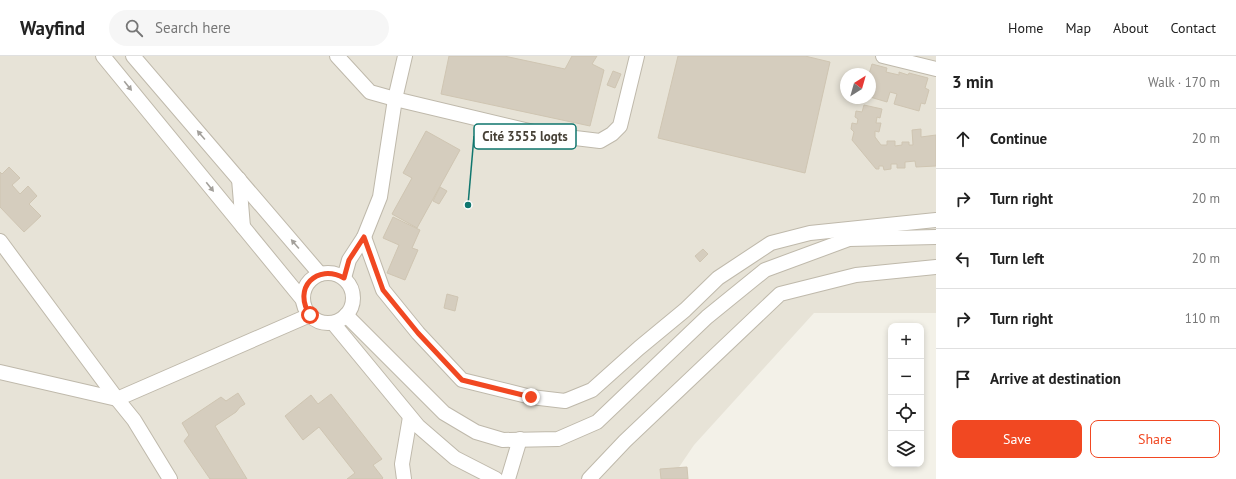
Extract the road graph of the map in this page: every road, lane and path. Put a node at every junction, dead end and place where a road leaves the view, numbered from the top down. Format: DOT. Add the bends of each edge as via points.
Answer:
graph roads {
  1 [pos="103,56"];
  2 [pos="133,56"];
  3 [pos="337,56"];
  4 [pos="405,56"];
  5 [pos="637,56"];
  6 [pos="883,56"];
  7 [pos="936,69"];
  8 [pos="395,99"];
  9 [pos="239,180"];
  10 [pos="936,220"];
  11 [pos="243,227"];
  12 [pos="364,237"];
  13 [pos="936,237"];
  14 [pos="0,241"];
  15 [pos="936,267"];
  16 [pos="320,274"];
  17 [pos="344,278"];
  18 [pos="303,300"];
  19 [pos="310,315"];
  20 [pos="346,316"];
  21 [pos="333,323"];
  22 [pos="0,372"];
  23 [pos="117,399"];
  24 [pos="410,416"];
  25 [pos="520,439"];
  26 [pos="170,479"];
  27 [pos="404,479"];
  28 [pos="496,479"];
  29 [pos="508,479"];
  30 [pos="589,479"];
  1 -- 11 [label="street, one-way"];
  9 -- 2 [label="street, one-way"];
  3 -- 8 [label="street" via="370,92"];
  4 -- 8 [label="street"];
  5 -- 8 [label="street" via="620,126 600,141 542,134"];
  6 -- 7 [label="street"];
  8 -- 12 [label="street" via="380,197"];
  9 -- 11 [label="street"];
  16 -- 9 [label="street, one-way"];
  10 -- 12 [label="street" via="810,233 771,243 718,278 592,390 565,401 531,397 462,380 418,333 383,290"];
  11 -- 18 [label="street"];
  12 -- 17 [label="street" via="349,260"];
  13 -- 25 [label="street" via="849,239 765,270 707,317 597,422 558,439"];
  14 -- 23 [label="street"];
  15 -- 30 [label="street" via="856,275 780,294 625,441"];
  16 -- 17 [label="street" via="337,274"];
  16 -- 18 [label="street" via="307,284"];
  17 -- 20 [label="street" via="353,292 351,309"];
  18 -- 19 [label="street"];
  19 -- 21 [label="street" via="325,323"];
  19 -- 23 [label="street"];
  20 -- 21 [label="street"];
  20 -- 25 [label="street" via="444,413 476,432 503,440"];
  21 -- 24 [label="street"];
  22 -- 23 [label="street"];
  23 -- 26 [label="street" via="134,420"];
  24 -- 27 [label="street" via="402,464"];
  24 -- 28 [label="street" via="454,458"];
  25 -- 29 [label="street"];
}
